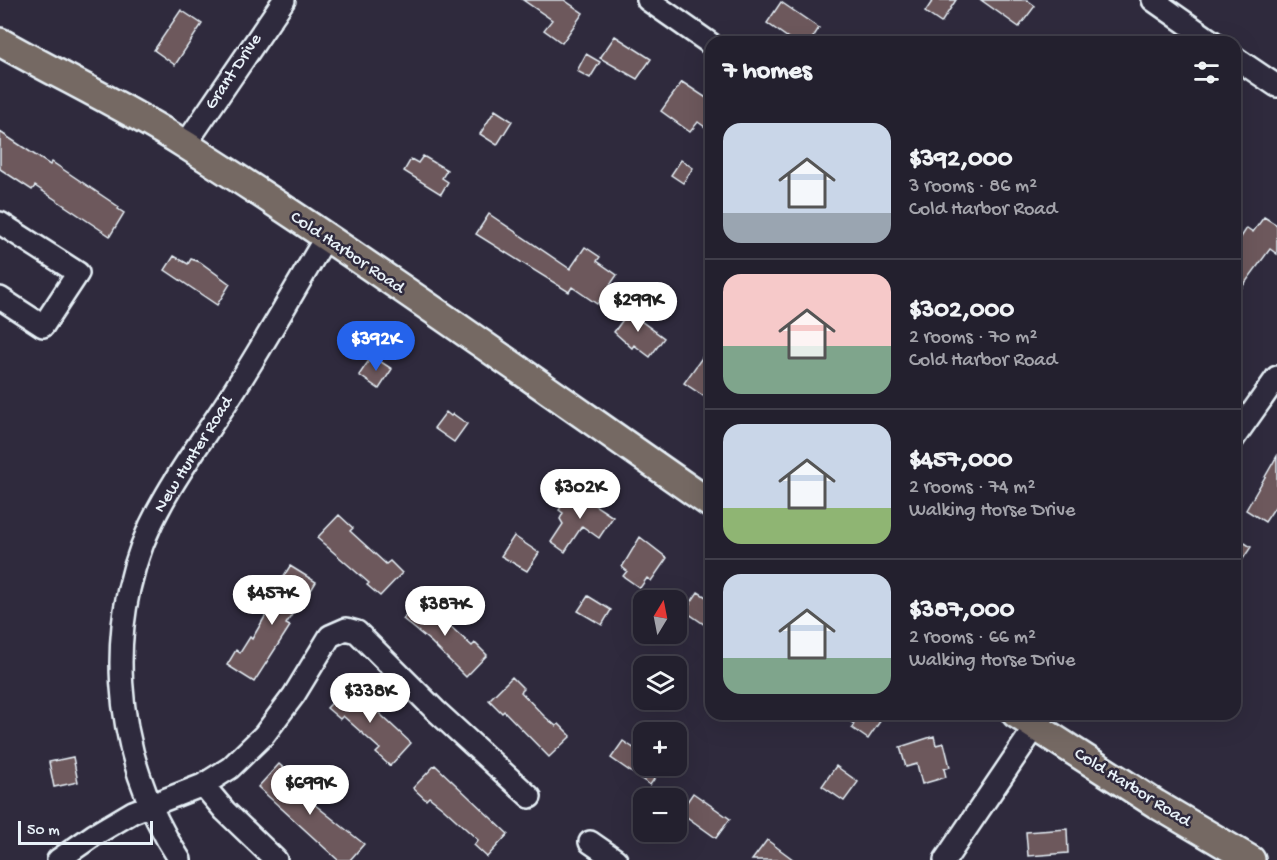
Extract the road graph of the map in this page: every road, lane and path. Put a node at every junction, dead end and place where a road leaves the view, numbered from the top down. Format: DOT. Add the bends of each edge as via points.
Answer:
graph roads {
  1 [pos="284,0"];
  2 [pos="648,0"];
  3 [pos="1153,0"];
  4 [pos="1205,36"];
  5 [pos="705,40"];
  6 [pos="0,42"];
  7 [pos="1241,62"];
  8 [pos="1277,86"];
  9 [pos="185,144"];
  10 [pos="0,224"];
  11 [pos="326,237"];
  12 [pos="0,298"];
  13 [pos="1277,377"];
  14 [pos="1242,411"];
  15 [pos="705,500"];
  16 [pos="1030,720"];
  17 [pos="1034,720"];
  18 [pos="203,785"];
  19 [pos="530,797"];
  20 [pos="149,804"];
  21 [pos="590,842"];
  22 [pos="58,860"];
  23 [pos="180,860"];
  24 [pos="276,860"];
  25 [pos="616,860"];
  26 [pos="945,860"];
  27 [pos="1251,860"];
  1 -- 9 [label="street, Grant Drive"];
  2 -- 5 [label="street"];
  3 -- 4 [label="street"];
  6 -- 9 [label="main road, Cold Harbor Road"];
  7 -- 8 [label="street"];
  9 -- 11 [label="main road, Cold Harbor Road"];
  10 -- 12 [label="street" via="78,273 43,326"];
  11 -- 15 [label="main road, Cold Harbor Road"];
  11 -- 20 [label="street, New Hunter Road" via="162,502 133,576 124,625 122,695 127,734"];
  13 -- 14 [label="street"];
  16 -- 26 [label="street"];
  17 -- 27 [label="main road, Cold Harbor Road"];
  18 -- 19 [label="street" via="230,768 258,742 294,695 330,636 346,629 357,632"];
  18 -- 20 [label="street"];
  18 -- 24 [label="street"];
  20 -- 22 [label="street" via="93,834"];
  20 -- 23 [label="street, New Hunter Road"];
  21 -- 25 [label="street"];
}
